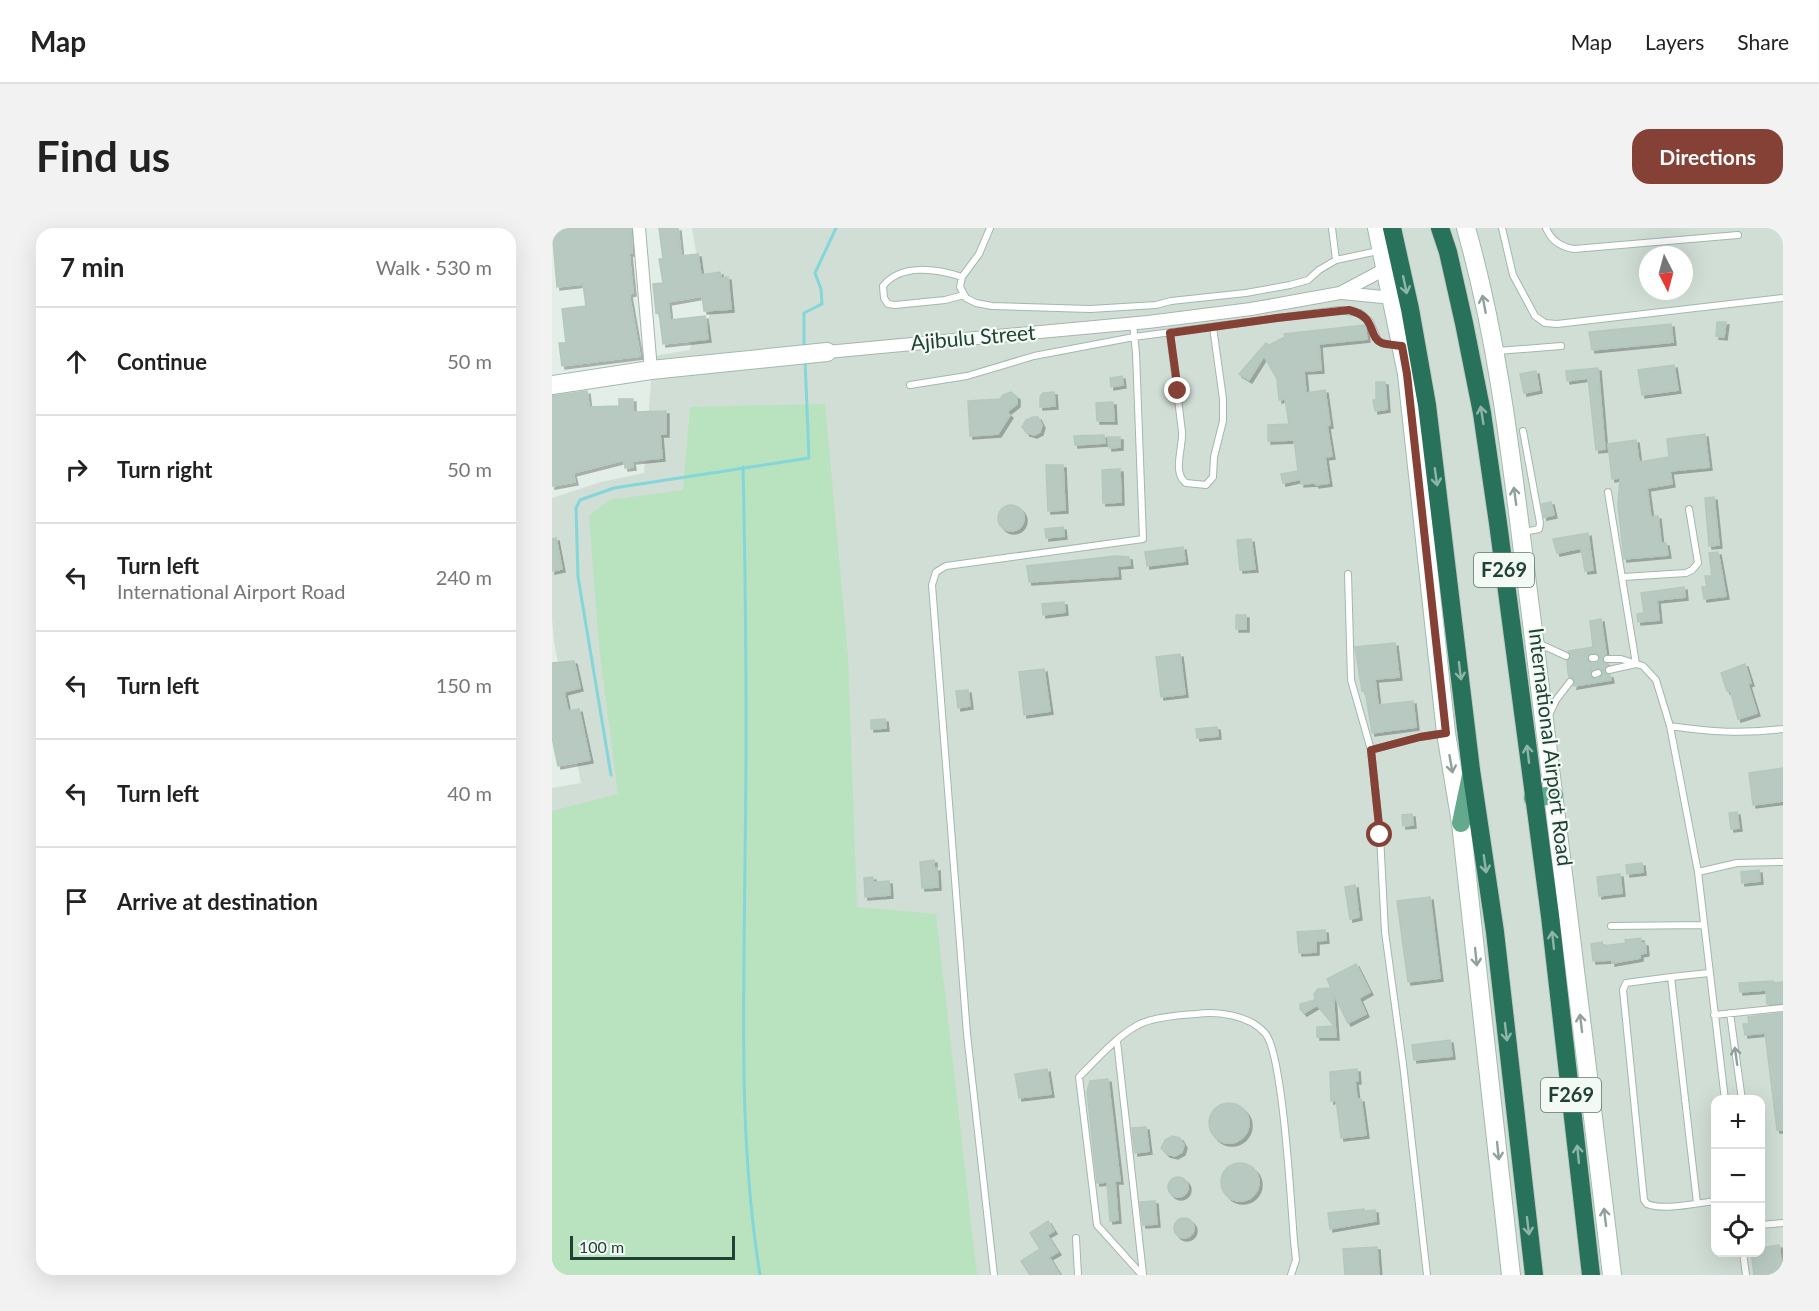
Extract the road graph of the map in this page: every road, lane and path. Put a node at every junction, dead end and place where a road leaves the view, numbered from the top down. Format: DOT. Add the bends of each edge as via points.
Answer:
graph roads {
  1 [pos="639,228"];
  2 [pos="990,228"];
  3 [pos="1332,228"];
  4 [pos="1377,228"];
  5 [pos="1392,228"];
  6 [pos="1440,228"];
  7 [pos="1466,228"];
  8 [pos="1502,228"];
  9 [pos="1546,228"];
  10 [pos="1738,235"];
  11 [pos="1382,250"];
  12 [pos="1336,260"];
  13 [pos="1387,268"];
  14 [pos="962,277"];
  15 [pos="1340,293"];
  16 [pos="964,295"];
  17 [pos="1393,298"];
  18 [pos="1783,298"];
  19 [pos="1133,323"];
  20 [pos="1213,327"];
  21 [pos="1170,333"];
  22 [pos="1134,337"];
  23 [pos="1402,346"];
  24 [pos="1561,346"];
  25 [pos="1493,351"];
  26 [pos="827,352"];
  27 [pos="651,370"];
  28 [pos="552,385"];
  29 [pos="910,385"];
  30 [pos="1523,431"];
  31 [pos="1608,492"];
  32 [pos="1689,509"];
  33 [pos="1520,533"];
  34 [pos="1348,574"];
  35 [pos="1623,577"];
  36 [pos="1534,641"];
  37 [pos="1566,656"];
  38 [pos="1606,660"];
  39 [pos="1636,664"];
  40 [pos="1609,670"];
  41 [pos="1570,682"];
  42 [pos="1545,722"];
  43 [pos="1670,726"];
  44 [pos="1783,729"];
  45 [pos="1446,733"];
  46 [pos="1371,750"];
  47 [pos="1472,770"];
  48 [pos="1554,795"];
  49 [pos="1533,798"];
  50 [pos="1461,823"];
  51 [pos="1783,862"];
  52 [pos="1698,872"];
  53 [pos="1703,925"];
  54 [pos="1611,926"];
  55 [pos="1709,973"];
  56 [pos="1671,977"];
  57 [pos="1783,1008"];
  58 [pos="1730,1013"];
  59 [pos="1714,1015"];
  60 [pos="1117,1041"];
  61 [pos="1724,1095"];
  62 [pos="1741,1095"];
  63 [pos="1711,1202"];
  64 [pos="1697,1203"];
  65 [pos="1783,1223"];
  66 [pos="1765,1225"];
  67 [pos="1076,1238"];
  68 [pos="1744,1257"];
  69 [pos="994,1275"];
  70 [pos="1078,1275"];
  71 [pos="1143,1275"];
  72 [pos="1291,1275"];
  73 [pos="1427,1275"];
  74 [pos="1511,1275"];
  75 [pos="1534,1275"];
  76 [pos="1591,1275"];
  77 [pos="1612,1275"];
  78 [pos="1746,1275"];
  1 -- 27 [label="street"];
  2 -- 14 [label="lane" via="980,254"];
  3 -- 12 [label="lane"];
  4 -- 11 [label="main road"];
  5 -- 47 [label="highway, F269, one-way" via="1427,405"];
  49 -- 6 [label="highway, International Airport Road / F269, one-way" via="1482,413"];
  25 -- 7 [label="main road, International Airport Road, one-way"];
  8 -- 18 [label="lane" via="1514,275 1535,316 1545,322 1557,324"];
  9 -- 10 [label="lane" via="1556,242 1574,249"];
  11 -- 12 [label="lane"];
  11 -- 13 [label="main road"];
  12 -- 16 [label="lane" via="1308,280 1290,285 1156,305 1090,309 1007,307 976,303"];
  13 -- 15 [label="street, Ajibulu Street"];
  13 -- 17 [label="main road"];
  14 -- 16 [label="lane" via="960,287"];
  14 -- 16 [label="lane" via="933,270 896,275 883,286 884,298 895,305"];
  15 -- 17 [label="street"];
  15 -- 19 [label="street, Ajibulu Street" via="1251,309"];
  17 -- 23 [label="main road"];
  19 -- 22 [label="lane"];
  19 -- 26 [label="street, Ajibulu Street"];
  20 -- 21 [label="lane"];
  20 -- 21 [label="lane" via="1223,399 1213,477 1206,485 1186,483 1178,468 1183,445"];
  20 -- 23 [label="lane" via="1349,310 1366,316 1378,341"];
  21 -- 22 [label="lane"];
  22 -- 29 [label="lane" via="1034,356 967,376"];
  22 -- 69 [label="lane" via="1143,540 945,566 936,572 932,585 967,1034"];
  23 -- 45 [label="main road"];
  24 -- 25 [label="lane"];
  33 -- 25 [label="main road, International Airport Road, one-way"];
  26 -- 27 [label="main road, Ajibulu Street"];
  27 -- 28 [label="main road, Ajibulu Street"];
  30 -- 33 [label="lane" via="1540,523 1539,529"];
  31 -- 35 [label="lane"];
  32 -- 35 [label="lane" via="1698,563 1692,570"];
  33 -- 36 [label="main road, International Airport Road"];
  34 -- 46 [label="lane" via="1351,680"];
  35 -- 39 [label="lane"];
  36 -- 37 [label="lane"];
  36 -- 42 [label="main road, International Airport Road"];
  38 -- 39 [label="lane"];
  39 -- 40 [label="lane"];
  39 -- 43 [label="lane" via="1656,680"];
  41 -- 42 [label="lane"];
  42 -- 48 [label="main road, International Airport Road"];
  43 -- 44 [label="lane" via="1748,733"];
  43 -- 52 [label="lane"];
  45 -- 46 [label="lane"];
  45 -- 50 [label="main road, one-way"];
  46 -- 73 [label="lane" via="1385,932"];
  47 -- 50 [label="main road"];
  47 -- 75 [label="highway, F269, one-way" via="1495,932"];
  48 -- 49 [label="main road"];
  77 -- 48 [label="main road, International Airport Road, one-way"];
  76 -- 49 [label="highway, International Airport Road / F269, one-way"];
  50 -- 74 [label="main road, one-way"];
  51 -- 52 [label="lane" via="1737,863"];
  52 -- 53 [label="lane"];
  53 -- 54 [label="lane"];
  53 -- 55 [label="lane"];
  55 -- 56 [label="lane"];
  55 -- 59 [label="lane"];
  56 -- 64 [label="lane"];
  56 -- 64 [label="lane" via="1626,983 1623,990 1644,1200 1657,1207"];
  57 -- 58 [label="lane"];
  58 -- 59 [label="lane"];
  62 -- 58 [label="lane, one-way"];
  59 -- 61 [label="lane"];
  60 -- 71 [label="lane"];
  60 -- 71 [label="lane" via="1079,1077 1097,1225"];
  60 -- 72 [label="lane" via="1138,1025 1208,1012 1244,1018 1266,1033 1281,1094 1296,1260"];
  63 -- 64 [label="lane"];
  65 -- 66 [label="lane"];
  67 -- 70 [label="lane"];
  68 -- 78 [label="lane"];
}
